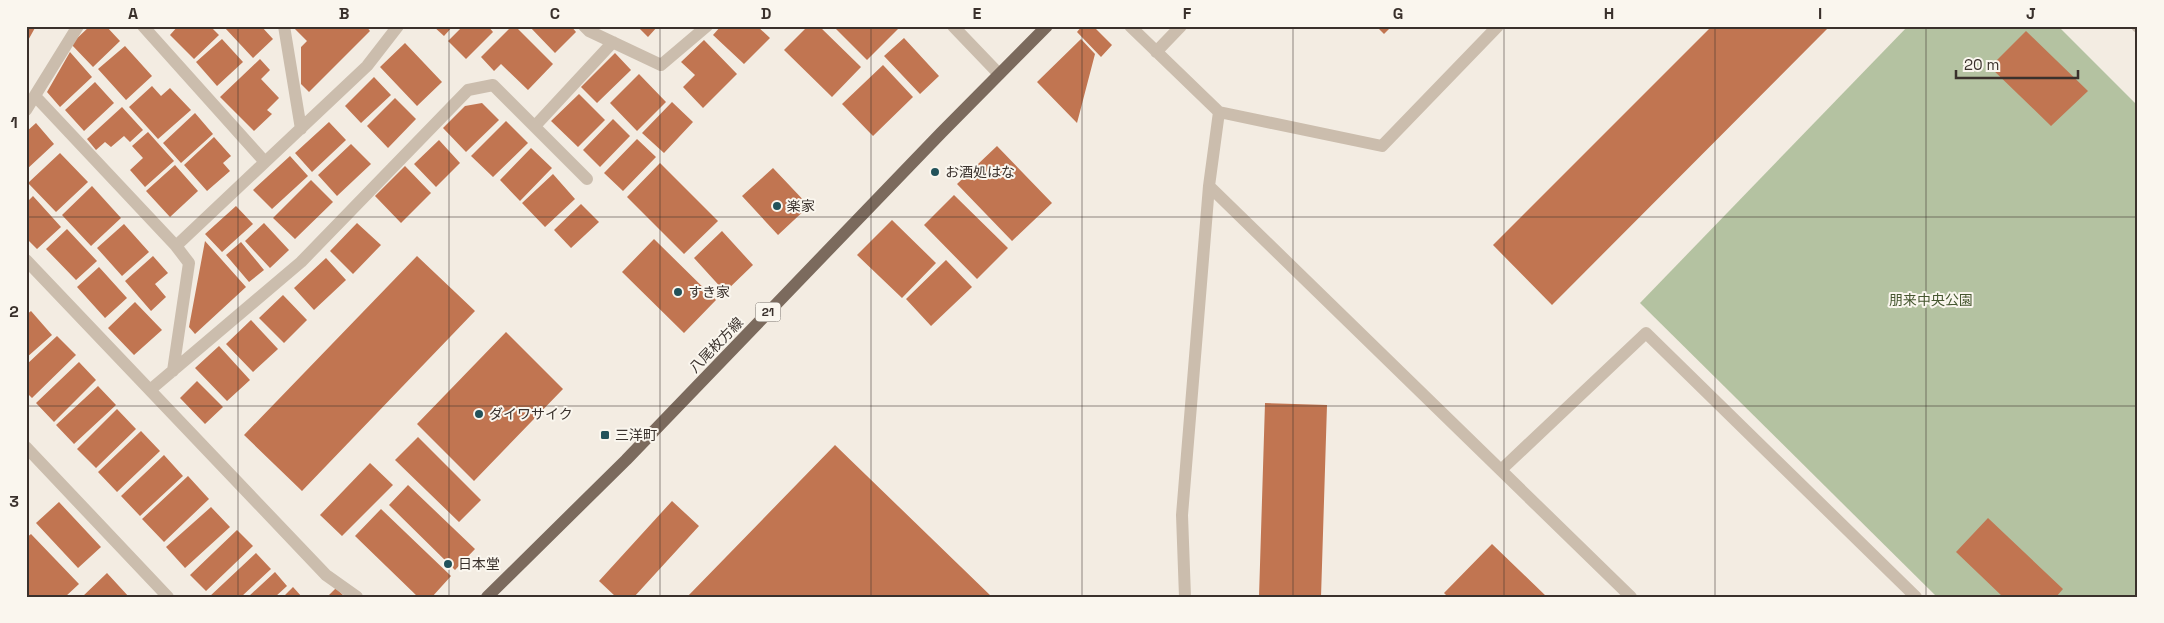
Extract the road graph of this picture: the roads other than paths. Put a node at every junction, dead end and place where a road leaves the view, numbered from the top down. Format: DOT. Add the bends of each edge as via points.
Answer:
graph roads {
  1 [pos="78,26"];
  2 [pos="143,26"];
  3 [pos="284,26"];
  4 [pos="398,26"];
  5 [pos="584,26"];
  6 [pos="707,26"];
  7 [pos="953,26"];
  8 [pos="1047,26"];
  9 [pos="1130,26"];
  10 [pos="1181,26"];
  11 [pos="1498,26"];
  12 [pos="613,42"];
  13 [pos="1156,52"];
  14 [pos="999,74"];
  15 [pos="35,96"];
  16 [pos="26,110"];
  17 [pos="1219,112"];
  18 [pos="535,126"];
  19 [pos="301,129"];
  20 [pos="265,162"];
  21 [pos="587,179"];
  22 [pos="1209,186"];
  23 [pos="176,246"];
  24 [pos="26,260"];
  25 [pos="173,371"];
  26 [pos="150,390"];
  27 [pos="26,446"];
  28 [pos="1502,469"];
  29 [pos="168,597"];
  30 [pos="357,597"];
  31 [pos="487,597"];
  32 [pos="1185,597"];
  33 [pos="1630,597"];
  34 [pos="1916,597"];
  1 -- 15 [label="street"];
  2 -- 20 [label="street"];
  3 -- 19 [label="street"];
  4 -- 19 [label="street" via="367,66"];
  5 -- 12 [label="street"];
  6 -- 12 [label="street" via="661,65"];
  7 -- 14 [label="street"];
  8 -- 14 [label="main road, 八尾枚方線 / 21"];
  9 -- 13 [label="street"];
  10 -- 13 [label="street"];
  11 -- 17 [label="street" via="1382,146"];
  12 -- 18 [label="street"];
  13 -- 17 [label="street"];
  14 -- 31 [label="main road, 八尾枚方線 / 21" via="626,460"];
  15 -- 16 [label="street"];
  15 -- 23 [label="street"];
  17 -- 22 [label="street"];
  18 -- 21 [label="street"];
  18 -- 25 [label="street" via="493,85 468,90 301,262"];
  19 -- 20 [label="street"];
  20 -- 23 [label="street"];
  22 -- 28 [label="street"];
  22 -- 32 [label="street" via="1182,515"];
  23 -- 25 [label="street" via="189,263"];
  24 -- 26 [label="street"];
  25 -- 26 [label="street"];
  26 -- 30 [label="street" via="326,575"];
  27 -- 29 [label="street"];
  28 -- 33 [label="street"];
  28 -- 34 [label="street" via="1646,333"];
}
